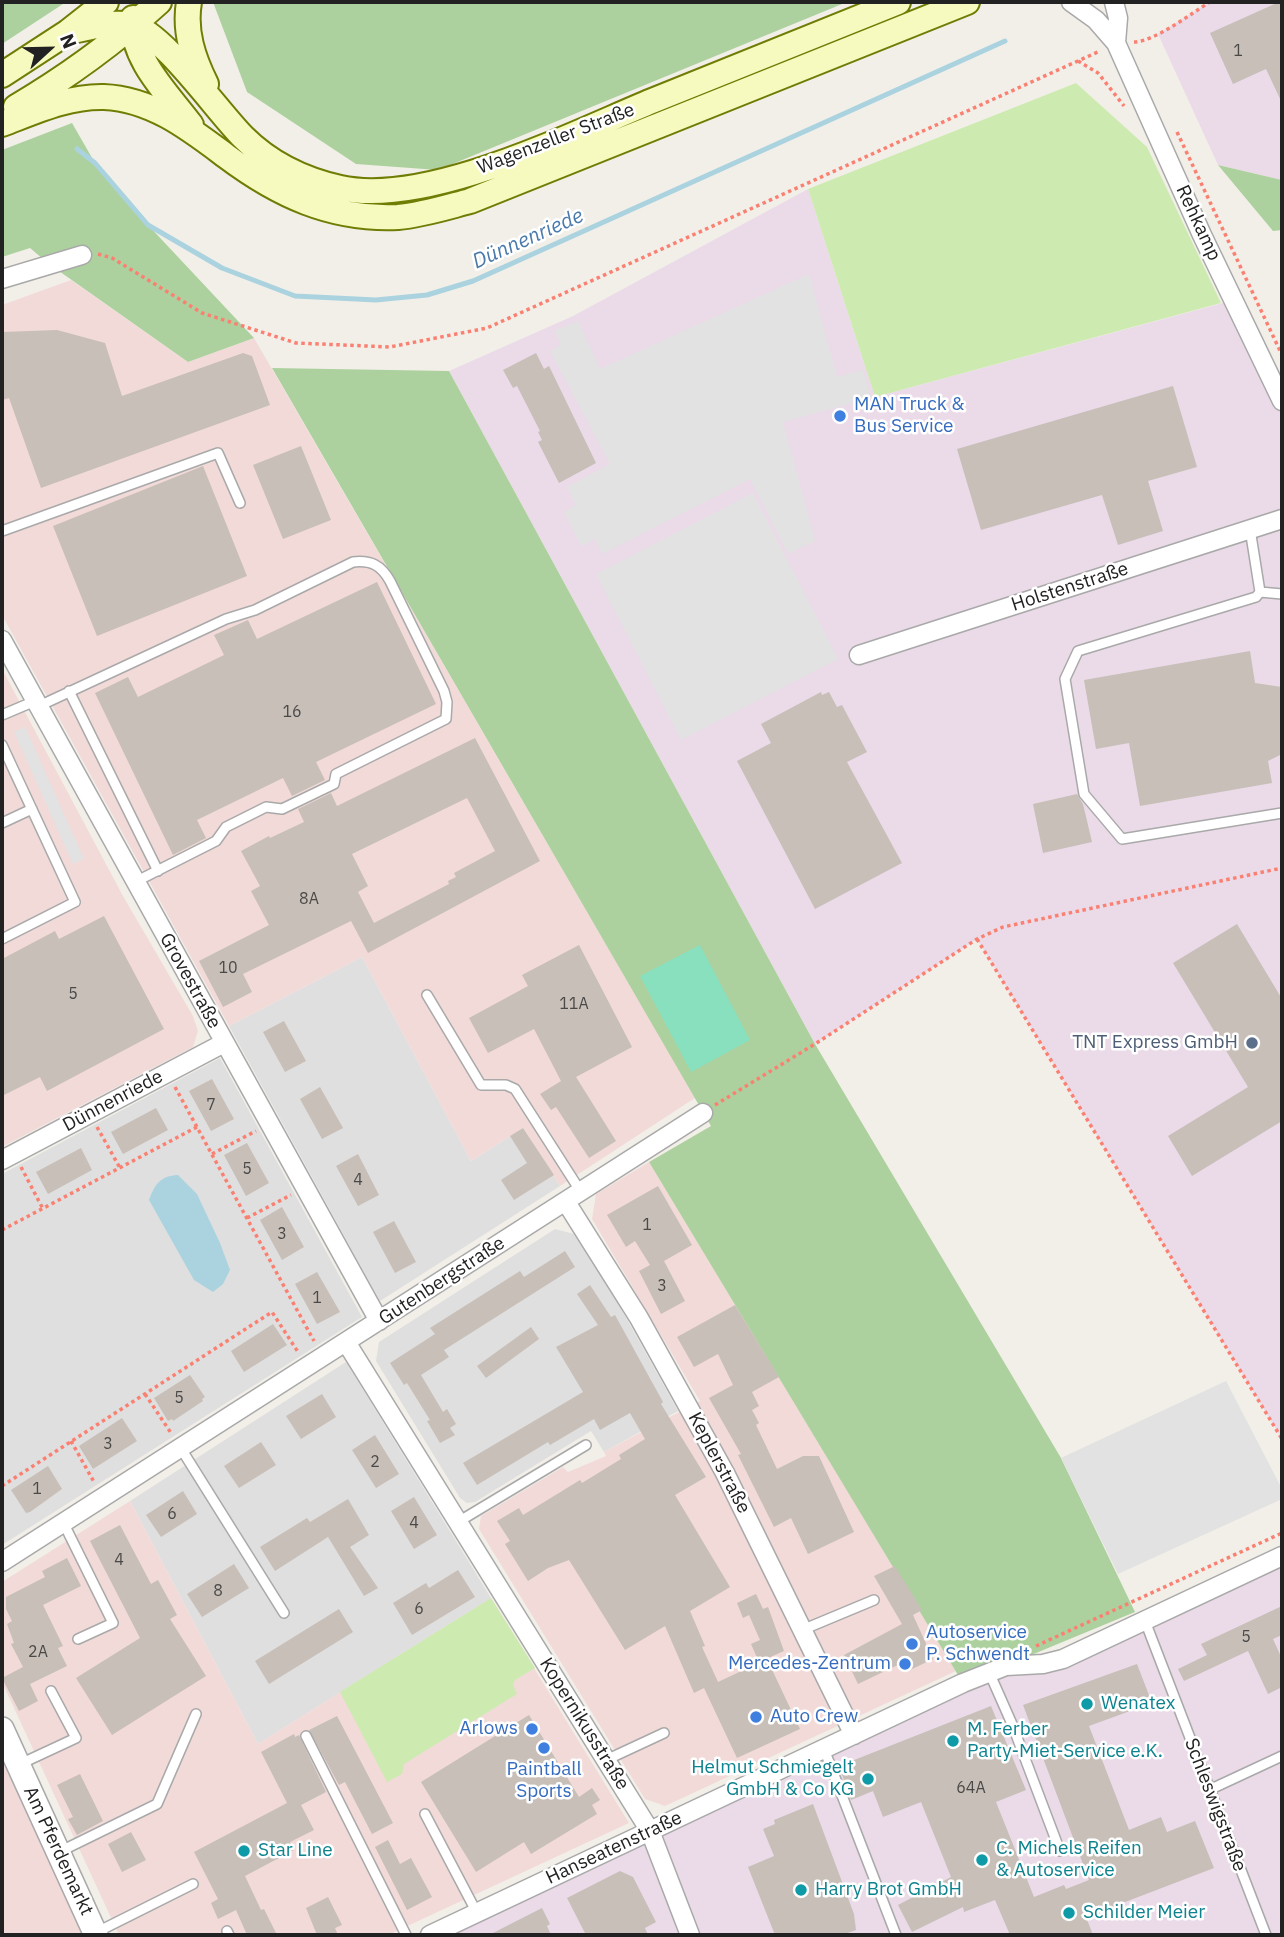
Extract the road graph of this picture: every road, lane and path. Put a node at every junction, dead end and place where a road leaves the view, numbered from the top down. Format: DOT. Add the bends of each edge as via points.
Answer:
graph roads {
  1 [pos="106,2"];
  2 [pos="159,2"];
  3 [pos="189,2"];
  4 [pos="898,2"];
  5 [pos="967,2"];
  6 [pos="1072,2"];
  7 [pos="1089,2"];
  8 [pos="1114,2"];
  9 [pos="1210,2"];
  10 [pos="133,14"];
  11 [pos="1096,20"];
  12 [pos="68,32"];
  13 [pos="1116,43"];
  14 [pos="1077,61"];
  15 [pos="2,75"];
  16 [pos="1125,109"];
  17 [pos="221,113"];
  18 [pos="2,115"];
  19 [pos="2,124"];
  20 [pos="1177,132"];
  21 [pos="198,134"];
  22 [pos="82,255"];
  23 [pos="2,279"];
  24 [pos="1282,355"];
  25 [pos="1282,401"];
  26 [pos="240,503"];
  27 [pos="1282,519"];
  28 [pos="1250,529"];
  29 [pos="2,531"];
  30 [pos="1260,592"];
  31 [pos="1282,594"];
  32 [pos="2,640"];
  33 [pos="859,656"];
  34 [pos="69,691"];
  35 [pos="37,704"];
  36 [pos="2,715"];
  37 [pos="2,745"];
  38 [pos="32,809"];
  39 [pos="1282,813"];
  40 [pos="2,823"];
  41 [pos="1282,868"];
  42 [pos="158,871"];
  43 [pos="135,882"];
  44 [pos="2,939"];
  45 [pos="977,939"];
  46 [pos="427,995"];
  47 [pos="224,1043"];
  48 [pos="167,1073"];
  49 [pos="703,1113"];
  50 [pos="90,1114"];
  51 [pos="269,1124"];
  52 [pos="197,1127"];
  53 [pos="212,1154"];
  54 [pos="8,1157"];
  55 [pos="120,1168"];
  56 [pos="304,1188"];
  57 [pos="573,1197"];
  58 [pos="43,1209"];
  59 [pos="247,1219"];
  60 [pos="2,1230"];
  61 [pos="379,1321"];
  62 [pos="346,1342"];
  63 [pos="315,1362"];
  64 [pos="145,1394"];
  65 [pos="1282,1439"];
  66 [pos="71,1441"];
  67 [pos="586,1445"];
  68 [pos="180,1447"];
  69 [pos="2,1486"];
  70 [pos="102,1496"];
  71 [pos="63,1522"];
  72 [pos="458,1522"];
  73 [pos="1282,1533"];
  74 [pos="1282,1556"];
  75 [pos="2,1562"];
  76 [pos="874,1600"];
  77 [pos="284,1613"];
  78 [pos="1145,1621"];
  79 [pos="802,1630"];
  80 [pos="78,1639"];
  81 [pos="1031,1664"];
  82 [pos="989,1672"];
  83 [pos="51,1691"];
  84 [pos="196,1714"];
  85 [pos="2,1729"];
  86 [pos="664,1733"];
  87 [pos="854,1735"];
  88 [pos="306,1736"];
  89 [pos="824,1749"];
  90 [pos="1282,1756"];
  91 [pos="606,1760"];
  92 [pos="18,1765"];
  93 [pos="1209,1790"];
  94 [pos="425,1814"];
  95 [pos="650,1831"];
  96 [pos="1060,1851"];
  97 [pos="60,1852"];
  98 [pos="193,1884"];
  99 [pos="478,1913"];
  100 [pos="96,1934"];
  101 [pos="406,1935"];
  102 [pos="430,1935"];
  103 [pos="691,1935"];
  104 [pos="896,1935"];
  105 [pos="1266,1935"];
  1 -- 12 [label="main road"];
  2 -- 10 [label="main road"];
  3 -- 17 [label="main road" via="186,20 192,50"];
  4 -- 17 [label="main road, Wagenzeller Straße" via="513,157 461,176 399,190 342,188 298,175 268,158"];
  5 -- 21 [label="main road" via="481,197 400,217 342,213 284,195"];
  6 -- 11 [label="street, Rehkamp"];
  7 -- 11 [label="street, Rehkamp"];
  8 -- 13 [label="street, Rehkamp"];
  9 -- 13 [label="path" via="1142,42"];
  10 -- 12 [label="main road"];
  10 -- 17 [label="main road, Wagenzeller Straße"];
  10 -- 18 [label="main road" via="69,74"];
  10 -- 21 [label="main road" via="144,62"];
  11 -- 13 [label="street, Rehkamp"];
  12 -- 15 [label="main road"];
  13 -- 14 [label="path"];
  13 -- 25 [label="street, Rehkamp"];
  14 -- 16 [label="path" via="1098,73"];
  14 -- 22 [label="path" via="487,328 390,347 296,343 202,313 112,258"];
  19 -- 21 [label="main road" via="54,105 104,97 158,111"];
  20 -- 24 [label="path"];
  22 -- 23 [label="street"];
  26 -- 29 [label="lane" via="218,453"];
  27 -- 28 [label="street, Holstenstraße"];
  28 -- 30 [label="lane"];
  28 -- 33 [label="street, Holstenstraße"];
  30 -- 31 [label="lane"];
  30 -- 39 [label="lane" via="1256,597 1079,651 1065,679 1084,794 1122,839"];
  32 -- 35 [label="street, Grovestraße"];
  34 -- 35 [label="lane"];
  34 -- 42 [label="lane"];
  34 -- 42 [label="lane" via="353,562 370,562 383,570 402,605 444,691 446,719 336,774 334,784 324,789 282,809 267,807 226,827 216,841"];
  35 -- 36 [label="lane"];
  35 -- 43 [label="street, Grovestraße"];
  37 -- 38 [label="lane"];
  38 -- 40 [label="lane"];
  38 -- 44 [label="lane" via="75,902"];
  41 -- 45 [label="path" via="1003,927"];
  42 -- 43 [label="lane"];
  43 -- 47 [label="street, Grovestraße"];
  45 -- 49 [label="path"];
  45 -- 65 [label="path"];
  46 -- 57 [label="lane" via="481,1085 515,1089"];
  47 -- 48 [label="street, Dünnenriede"];
  47 -- 51 [label="street, Grovestraße"];
  48 -- 50 [label="street, Dünnenriede"];
  48 -- 52 [label="path"];
  49 -- 57 [label="street, Gutenbergstraße"];
  50 -- 54 [label="street, Dünnenriede"];
  50 -- 55 [label="path"];
  51 -- 53 [label="path"];
  51 -- 56 [label="street, Grovestraße"];
  52 -- 53 [label="path"];
  52 -- 55 [label="path"];
  53 -- 59 [label="path"];
  54 -- 58 [label="path"];
  55 -- 58 [label="path"];
  56 -- 59 [label="path"];
  56 -- 61 [label="street, Grovestraße"];
  57 -- 61 [label="street, Gutenbergstraße"];
  57 -- 79 [label="street, Keplerstraße" via="725,1472"];
  58 -- 60 [label="path"];
  59 -- 63 [label="path"];
  61 -- 62 [label="street, Gutenbergstraße"];
  62 -- 63 [label="street, Gutenbergstraße"];
  62 -- 72 [label="street, Kopernikusstraße"];
  63 -- 64 [label="path" via="272,1312"];
  63 -- 68 [label="street, Gutenbergstraße"];
  64 -- 66 [label="path"];
  64 -- 68 [label="path"];
  66 -- 69 [label="path"];
  66 -- 70 [label="path"];
  67 -- 72 [label="lane"];
  68 -- 70 [label="street, Gutenbergstraße"];
  68 -- 77 [label="lane"];
  70 -- 71 [label="street, Gutenbergstraße"];
  71 -- 75 [label="street, Gutenbergstraße"];
  71 -- 80 [label="lane" via="114,1623"];
  72 -- 91 [label="street, Kopernikusstraße"];
  73 -- 81 [label="path" via="1034,1646"];
  74 -- 78 [label="street"];
  76 -- 79 [label="lane"];
  78 -- 81 [label="street, Hanseatenstraße" via="1063,1659"];
  78 -- 93 [label="lane, Schleswigstraße"];
  79 -- 87 [label="street, Keplerstraße"];
  81 -- 82 [label="street, Hanseatenstraße" via="1006,1665"];
  82 -- 87 [label="street, Hanseatenstraße"];
  82 -- 96 [label="lane"];
  83 -- 92 [label="lane" via="76,1738"];
  84 -- 97 [label="lane" via="157,1804"];
  85 -- 92 [label="street, Am Pferdemarkt"];
  86 -- 91 [label="lane"];
  87 -- 89 [label="street, Hanseatenstraße"];
  88 -- 101 [label="lane"];
  89 -- 95 [label="street, Hanseatenstraße"];
  89 -- 104 [label="lane"];
  90 -- 93 [label="lane"];
  91 -- 95 [label="street, Kopernikusstraße"];
  92 -- 97 [label="street, Am Pferdemarkt"];
  93 -- 105 [label="lane, Schleswigstraße"];
  94 -- 99 [label="lane"];
  95 -- 99 [label="street, Hanseatenstraße"];
  95 -- 103 [label="street, Kopernikusstraße"];
  97 -- 100 [label="street, Am Pferdemarkt"];
  98 -- 100 [label="lane"];
  99 -- 102 [label="street, Hanseatenstraße"];
}
